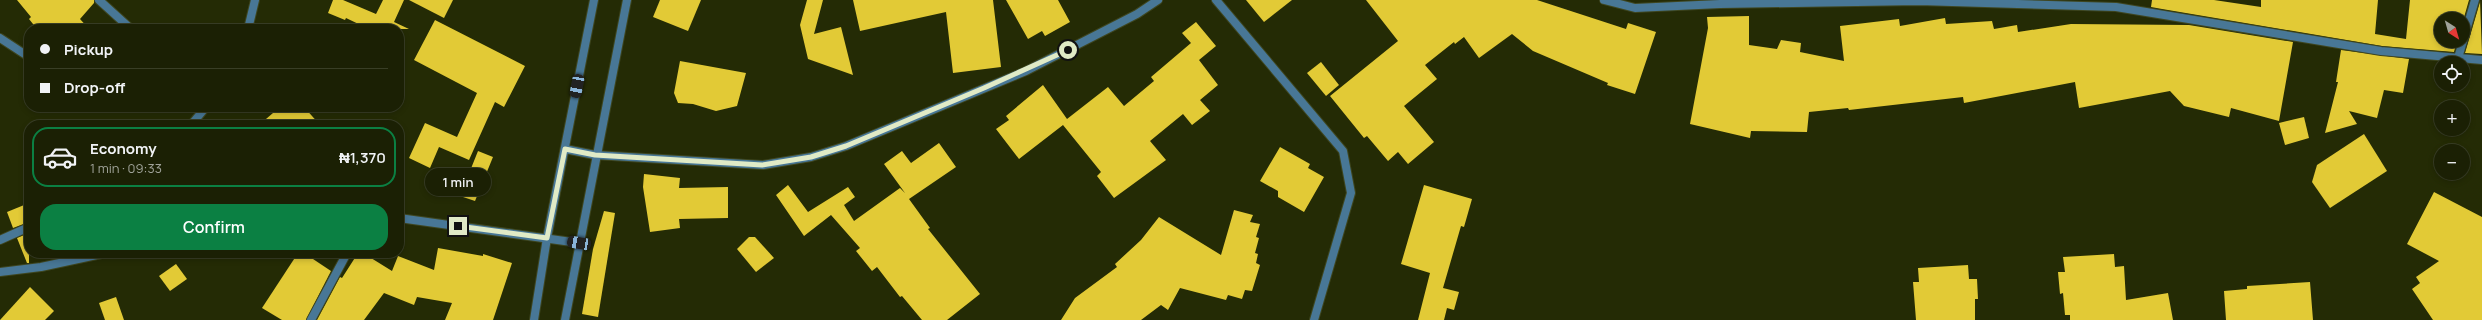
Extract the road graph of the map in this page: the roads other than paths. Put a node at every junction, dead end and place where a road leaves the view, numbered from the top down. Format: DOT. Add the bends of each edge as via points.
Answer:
graph roads {
  1 [pos="99,0"];
  2 [pos="255,0"];
  3 [pos="594,0"];
  4 [pos="627,0"];
  5 [pos="1158,0"];
  6 [pos="1216,0"];
  7 [pos="1604,0"];
  8 [pos="1919,0"];
  9 [pos="2475,0"];
  10 [pos="2047,2"];
  11 [pos="2470,17"];
  12 [pos="125,24"];
  13 [pos="249,24"];
  14 [pos="0,38"];
  15 [pos="24,54"];
  16 [pos="2438,56"];
  17 [pos="2470,59"];
  18 [pos="2482,60"];
  19 [pos="202,112"];
  20 [pos="195,120"];
  21 [pos="565,149"];
  22 [pos="595,155"];
  23 [pos="404,219"];
  24 [pos="24,229"];
  25 [pos="547,238"];
  26 [pos="0,240"];
  27 [pos="579,243"];
  28 [pos="83,258"];
  29 [pos="344,258"];
  30 [pos="0,272"];
  31 [pos="311,320"];
  32 [pos="534,320"];
  33 [pos="564,320"];
  34 [pos="1314,320"];
  1 -- 12 [label="street"];
  2 -- 13 [label="street"];
  3 -- 21 [label="street"];
  4 -- 22 [label="street"];
  5 -- 22 [label="street" via="1137,14 1026,71 846,146 811,157 762,165"];
  6 -- 34 [label="street" via="1343,150 1351,193"];
  7 -- 8 [label="street" via="1635,8"];
  8 -- 10 [label="street"];
  9 -- 11 [label="street"];
  10 -- 16 [label="street" via="2116,6 2380,50"];
  14 -- 15 [label="street"];
  17 -- 18 [label="street"];
  19 -- 20 [label="street"];
  21 -- 22 [label="street"];
  21 -- 25 [label="street"];
  22 -- 27 [label="street"];
  23 -- 25 [label="street"];
  24 -- 26 [label="street"];
  25 -- 27 [label="street"];
  25 -- 32 [label="street"];
  27 -- 33 [label="street"];
  28 -- 30 [label="street"];
  29 -- 31 [label="street"];
}
